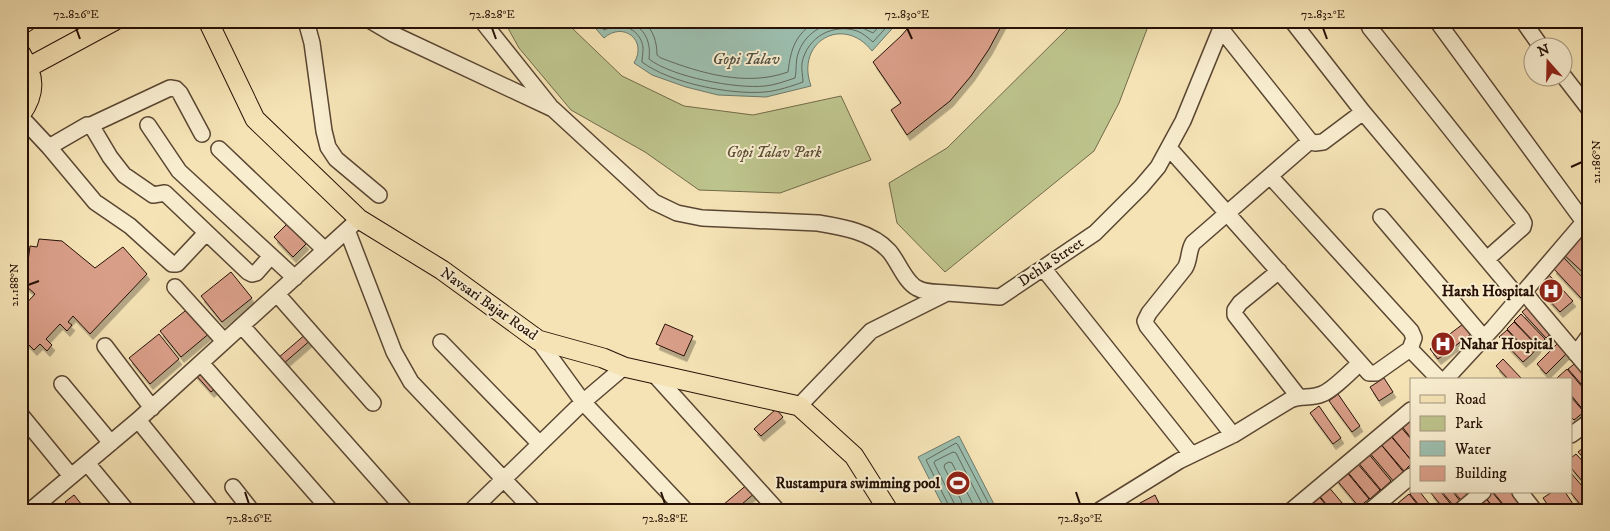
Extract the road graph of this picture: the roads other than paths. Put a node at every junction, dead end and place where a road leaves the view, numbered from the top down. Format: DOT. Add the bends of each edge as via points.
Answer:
graph roads {
  1 [pos="27,21"];
  2 [pos="114,21"];
  3 [pos="208,21"];
  4 [pos="306,21"];
  5 [pos="371,21"];
  6 [pos="482,21"];
  7 [pos="1292,21"];
  8 [pos="1367,21"];
  9 [pos="1437,21"];
  10 [pos="1523,21"];
  11 [pos="21,25"];
  12 [pos="1223,25"];
  13 [pos="1535,38"];
  14 [pos="25,61"];
  15 [pos="1572,87"];
  16 [pos="553,109"];
  17 [pos="1589,109"];
  18 [pos="1363,112"];
  19 [pos="21,116"];
  20 [pos="91,125"];
  21 [pos="148,125"];
  22 [pos="202,134"];
  23 [pos="1310,140"];
  24 [pos="49,147"];
  25 [pos="1169,148"];
  26 [pos="218,149"];
  27 [pos="1270,176"];
  28 [pos="379,194"];
  29 [pos="1227,213"];
  30 [pos="1381,217"];
  31 [pos="1587,219"];
  32 [pos="353,225"];
  33 [pos="206,233"];
  34 [pos="325,250"];
  35 [pos="271,256"];
  36 [pos="1487,259"];
  37 [pos="1043,268"];
  38 [pos="1278,271"];
  39 [pos="295,278"];
  40 [pos="175,287"];
  41 [pos="947,293"];
  42 [pos="277,294"];
  43 [pos="1521,295"];
  44 [pos="242,326"];
  45 [pos="1589,336"];
  46 [pos="1484,338"];
  47 [pos="538,340"];
  48 [pos="224,341"];
  49 [pos="441,342"];
  50 [pos="105,346"];
  51 [pos="1410,349"];
  52 [pos="1576,354"];
  53 [pos="201,363"];
  54 [pos="1360,364"];
  55 [pos="624,367"];
  56 [pos="1589,369"];
  57 [pos="653,373"];
  58 [pos="1438,378"];
  59 [pos="1447,378"];
  60 [pos="62,384"];
  61 [pos="1298,396"];
  62 [pos="583,402"];
  63 [pos="373,403"];
  64 [pos="799,406"];
  65 [pos="152,408"];
  66 [pos="1410,411"];
  67 [pos="21,415"];
  68 [pos="138,420"];
  69 [pos="1589,422"];
  70 [pos="1233,435"];
  71 [pos="1572,435"];
  72 [pos="111,443"];
  73 [pos="540,444"];
  74 [pos="1191,454"];
  75 [pos="86,464"];
  76 [pos="72,476"];
  77 [pos="1410,477"];
  78 [pos="504,479"];
  79 [pos="233,487"];
  80 [pos="1481,494"];
  81 [pos="1522,494"];
  82 [pos="21,502"];
  83 [pos="35,508"];
  84 [pos="209,509"];
  85 [pos="126,510"];
  86 [pos="252,510"];
  87 [pos="330,510"];
  88 [pos="405,510"];
  89 [pos="472,510"];
  90 [pos="533,510"];
  91 [pos="685,510"];
  92 [pos="777,510"];
  93 [pos="888,510"];
  94 [pos="1100,510"];
  95 [pos="1292,510"];
  96 [pos="1371,510"];
  97 [pos="1461,510"];
  98 [pos="1534,510"];
  1 -- 11 [label="main road"];
  2 -- 14 [label="main road"];
  3 -- 32 [label="main road, Navsari Bajar Road" via="255,119"];
  4 -- 28 [label="street" via="328,147 336,159"];
  5 -- 16 [label="street"];
  6 -- 16 [label="street"];
  7 -- 18 [label="street"];
  8 -- 36 [label="street" via="1522,219 1523,227"];
  9 -- 31 [label="street"];
  10 -- 13 [label="street"];
  12 -- 23 [label="street"];
  12 -- 25 [label="street, Dehla Street"];
  14 -- 19 [label="main road" via="32,80 32,93"];
  15 -- 17 [label="street"];
  16 -- 41 [label="street, Dehla Street" via="647,196 665,208 702,218 818,223 861,233 889,251 915,288"];
  18 -- 23 [label="street" via="1323,142 1315,144"];
  18 -- 36 [label="street"];
  19 -- 24 [label="street"];
  20 -- 22 [label="street" via="170,88 180,93"];
  20 -- 24 [label="street"];
  20 -- 33 [label="street" via="124,175 153,195 165,193"];
  21 -- 35 [label="street" via="179,171"];
  23 -- 27 [label="street"];
  24 -- 33 [label="street" via="95,202 130,226 172,264 177,264"];
  25 -- 29 [label="street"];
  25 -- 37 [label="street, Dehla Street" via="1141,187 1095,233"];
  26 -- 34 [label="street"];
  27 -- 29 [label="street"];
  27 -- 51 [label="street" via="1411,332 1414,338"];
  29 -- 38 [label="street"];
  29 -- 70 [label="street" via="1193,244 1185,268 1145,321"];
  30 -- 46 [label="street"];
  31 -- 43 [label="street"];
  32 -- 34 [label="street"];
  32 -- 47 [label="main road, Navsari Bajar Road" via="442,270"];
  32 -- 78 [label="street" via="394,352 404,372"];
  33 -- 35 [label="street" via="252,274"];
  34 -- 39 [label="street"];
  35 -- 39 [label="street"];
  36 -- 43 [label="street"];
  37 -- 41 [label="street, Dehla Street" via="1000,297"];
  37 -- 74 [label="street"];
  38 -- 54 [label="street"];
  38 -- 61 [label="street" via="1240,303 1235,314"];
  39 -- 42 [label="street"];
  40 -- 48 [label="street"];
  41 -- 64 [label="street" via="871,331"];
  42 -- 44 [label="street"];
  42 -- 63 [label="street"];
  43 -- 46 [label="street"];
  43 -- 52 [label="street"];
  44 -- 48 [label="street"];
  44 -- 88 [label="street"];
  45 -- 52 [label="street"];
  46 -- 59 [label="street"];
  47 -- 55 [label="main road, Navsari Bajar Road"];
  47 -- 62 [label="street"];
  48 -- 53 [label="street"];
  49 -- 73 [label="street"];
  50 -- 65 [label="street"];
  51 -- 54 [label="street" via="1376,373 1369,373"];
  51 -- 58 [label="street"];
  52 -- 56 [label="street"];
  53 -- 65 [label="street"];
  53 -- 87 [label="street"];
  54 -- 61 [label="street" via="1324,394"];
  55 -- 57 [label="main road, Navsari Bajar Road"];
  55 -- 62 [label="street"];
  57 -- 64 [label="main road, Navsari Bajar Road"];
  57 -- 92 [label="street"];
  60 -- 72 [label="street"];
  61 -- 70 [label="street"];
  62 -- 73 [label="street"];
  62 -- 91 [label="street"];
  64 -- 93 [label="main road, Navsari Bajar Road" via="854,456"];
  65 -- 68 [label="street"];
  66 -- 95 [label="street"];
  67 -- 76 [label="street"];
  68 -- 72 [label="street"];
  68 -- 84 [label="street"];
  69 -- 71 [label="street"];
  70 -- 74 [label="street"];
  72 -- 75 [label="street"];
  73 -- 78 [label="street"];
  74 -- 94 [label="street"];
  75 -- 76 [label="street"];
  75 -- 85 [label="street"];
  76 -- 83 [label="street"];
  77 -- 96 [label="street"];
  78 -- 89 [label="street"];
  78 -- 90 [label="street"];
  79 -- 86 [label="street"];
  80 -- 97 [label="street"];
  81 -- 98 [label="street"];
  82 -- 83 [label="street"];
}
